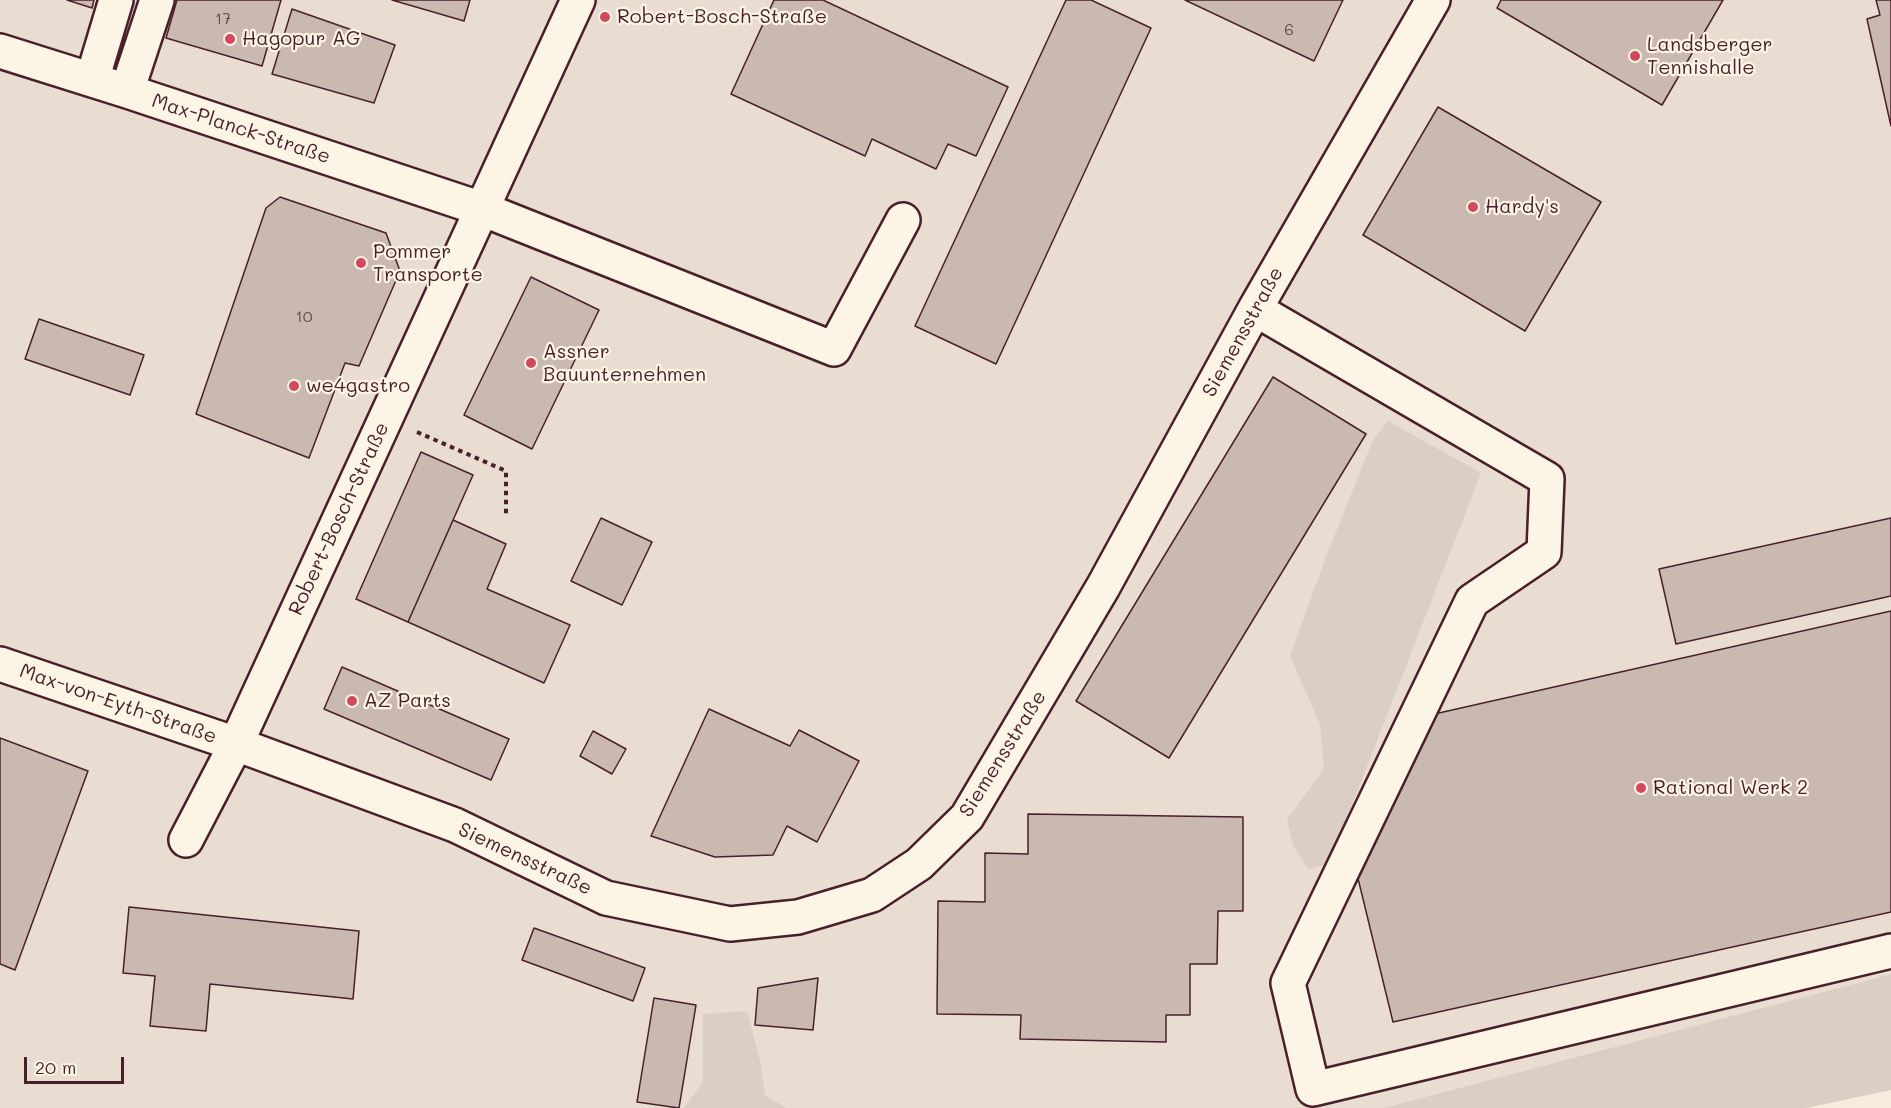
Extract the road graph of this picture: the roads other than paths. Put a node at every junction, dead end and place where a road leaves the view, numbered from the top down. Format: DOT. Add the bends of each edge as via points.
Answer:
graph roads {
  1 [pos="116,0"];
  2 [pos="157,0"];
  3 [pos="578,0"];
  4 [pos="1433,0"];
  5 [pos="0,51"];
  6 [pos="92,80"];
  7 [pos="127,91"];
  8 [pos="482,209"];
  9 [pos="903,220"];
  10 [pos="1255,309"];
  11 [pos="0,664"];
  12 [pos="236,744"];
  13 [pos="186,840"];
  14 [pos="1891,951"];
  1 -- 6 [label="street"];
  2 -- 7 [label="street"];
  3 -- 8 [label="street, Robert-Bosch-Straße"];
  4 -- 10 [label="street, Siemensstraße"];
  5 -- 6 [label="street, Max-Planck-Straße"];
  6 -- 7 [label="street, Max-Planck-Straße"];
  7 -- 8 [label="street, Max-Planck-Straße"];
  8 -- 9 [label="street, Max-Planck-Straße" via="834,350"];
  8 -- 12 [label="street, Robert-Bosch-Straße"];
  10 -- 12 [label="street, Siemensstraße" via="1103,587 967,817 919,864 872,895 798,917 730,924 606,897 455,825"];
  10 -- 14 [label="street" via="1548,479 1544,552 1472,601 1288,983 1313,1089"];
  11 -- 12 [label="street, Max-von-Eyth-Straße"];
  12 -- 13 [label="street, Robert-Bosch-Straße"];
}
